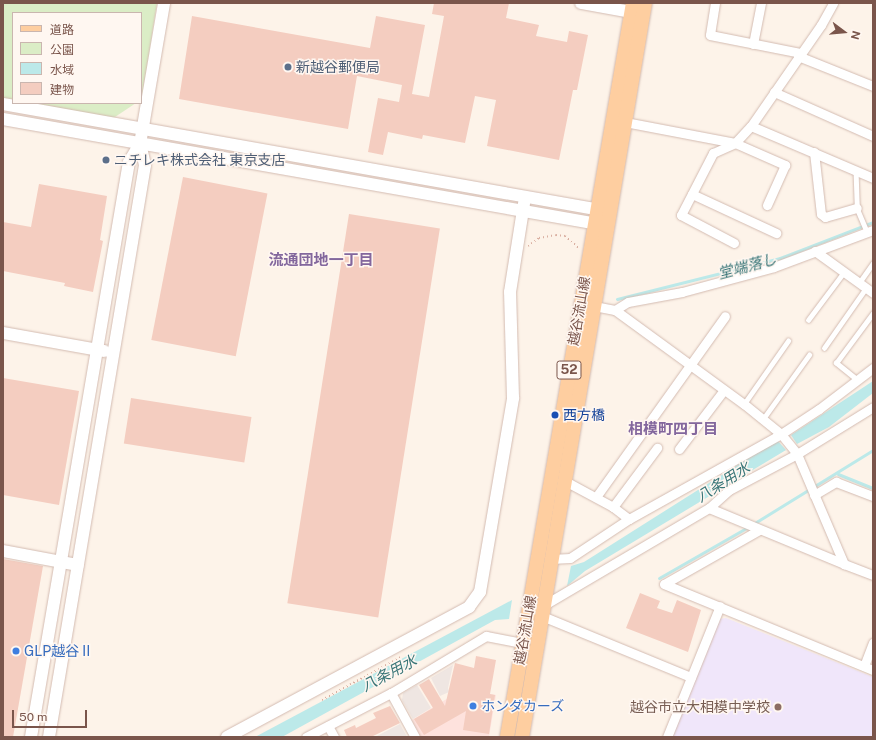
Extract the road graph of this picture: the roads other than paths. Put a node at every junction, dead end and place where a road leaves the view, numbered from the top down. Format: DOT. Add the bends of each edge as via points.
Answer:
graph roads {
  1 [pos="164,3"];
  2 [pos="581,3"];
  3 [pos="645,3"];
  4 [pos="715,3"];
  5 [pos="761,3"];
  6 [pos="833,3"];
  7 [pos="632,7"];
  8 [pos="753,44"];
  9 [pos="799,54"];
  10 [pos="873,86"];
  11 [pos="774,92"];
  12 [pos="3,104"];
  13 [pos="3,120"];
  14 [pos="625,122"];
  15 [pos="751,126"];
  16 [pos="143,128"];
  17 [pos="873,136"];
  18 [pos="735,142"];
  19 [pos="140,144"];
  20 [pos="814,152"];
  21 [pos="856,170"];
  22 [pos="873,178"];
  23 [pos="692,194"];
  24 [pos="525,197"];
  25 [pos="767,205"];
  26 [pos="857,208"];
  27 [pos="596,209"];
  28 [pos="522,212"];
  29 [pos="611,212"];
  30 [pos="594,224"];
  31 [pos="608,226"];
  32 [pos="869,231"];
  33 [pos="776,233"];
  34 [pos="734,243"];
  35 [pos="815,251"];
  36 [pos="873,263"];
  37 [pos="844,272"];
  38 [pos="866,288"];
  39 [pos="594,306"];
  40 [pos="615,310"];
  41 [pos="873,313"];
  42 [pos="725,316"];
  43 [pos="808,320"];
  44 [pos="3,333"];
  45 [pos="788,341"];
  46 [pos="824,348"];
  47 [pos="97,350"];
  48 [pos="112,353"];
  49 [pos="809,355"];
  50 [pos="690,366"];
  51 [pos="873,368"];
  52 [pos="857,380"];
  53 [pos="724,390"];
  54 [pos="744,404"];
  55 [pos="873,407"];
  56 [pos="763,419"];
  57 [pos="783,436"];
  58 [pos="657,448"];
  59 [pos="679,449"];
  60 [pos="795,452"];
  61 [pos="565,481"];
  62 [pos="814,495"];
  63 [pos="873,496"];
  64 [pos="596,497"];
  65 [pos="614,507"];
  66 [pos="709,508"];
  67 [pos="629,519"];
  68 [pos="759,530"];
  69 [pos="3,551"];
  70 [pos="551,559"];
  71 [pos="61,562"];
  72 [pos="78,564"];
  73 [pos="844,564"];
  74 [pos="873,575"];
  75 [pos="720,606"];
  76 [pos="543,611"];
  77 [pos="523,643"];
  78 [pos="873,643"];
  79 [pos="864,666"];
  80 [pos="873,670"];
  81 [pos="691,677"];
  82 [pos="391,693"];
  83 [pos="328,726"];
  84 [pos="31,737"];
  85 [pos="49,737"];
  86 [pos="227,737"];
  87 [pos="306,737"];
  88 [pos="334,737"];
  89 [pos="415,737"];
  90 [pos="507,737"];
  91 [pos="522,737"];
  92 [pos="667,737"];
  1 -- 16 [label="street"];
  2 -- 7 [label="street"];
  3 -- 14 [label="main road, 越谷流山線 / 52"];
  4 -- 8 [label="street" via="710,35"];
  5 -- 8 [label="street"];
  6 -- 9 [label="street"];
  7 -- 27 [label="main road, 越谷流山線 / 52"];
  8 -- 9 [label="street"];
  9 -- 10 [label="street"];
  9 -- 11 [label="street"];
  11 -- 15 [label="street"];
  11 -- 17 [label="street"];
  12 -- 16 [label="street"];
  13 -- 19 [label="street"];
  14 -- 18 [label="street"];
  14 -- 29 [label="main road, 越谷流山線 / 52"];
  15 -- 18 [label="street"];
  15 -- 20 [label="street"];
  16 -- 19 [label="street"];
  16 -- 24 [label="street"];
  18 -- 23 [label="street" via="713,153"];
  18 -- 25 [label="street" via="785,165"];
  19 -- 28 [label="street"];
  19 -- 47 [label="street" via="129,162"];
  19 -- 48 [label="street" via="145,165"];
  20 -- 21 [label="street"];
  20 -- 26 [label="street" via="821,214 825,217"];
  21 -- 22 [label="street"];
  21 -- 26 [label="lane"];
  23 -- 33 [label="street"];
  23 -- 34 [label="street" via="681,216"];
  24 -- 27 [label="street"];
  24 -- 28 [label="street"];
  26 -- 32 [label="lane"];
  27 -- 29 [label="street"];
  27 -- 30 [label="main road, 越谷流山線 / 52"];
  28 -- 30 [label="street"];
  28 -- 86 [label="street" via="510,292 513,398 480,592 475,601 469,607 317,691"];
  29 -- 31 [label="main road, 越谷流山線 / 52"];
  30 -- 31 [label="street"];
  30 -- 77 [label="main road, 越谷流山線 / 52"];
  31 -- 39 [label="main road, 越谷流山線 / 52"];
  32 -- 35 [label="street"];
  35 -- 37 [label="street"];
  35 -- 40 [label="street" via="727,281 628,302"];
  36 -- 38 [label="lane"];
  37 -- 38 [label="street"];
  37 -- 43 [label="lane"];
  38 -- 46 [label="lane"];
  39 -- 40 [label="street"];
  39 -- 61 [label="main road, 越谷流山線 / 52"];
  40 -- 50 [label="street"];
  41 -- 52 [label="lane" via="836,363"];
  42 -- 50 [label="street"];
  44 -- 47 [label="street"];
  45 -- 54 [label="lane"];
  47 -- 48 [label="street"];
  47 -- 71 [label="street"];
  48 -- 72 [label="street"];
  49 -- 56 [label="lane"];
  50 -- 53 [label="street"];
  50 -- 64 [label="street"];
  51 -- 52 [label="street"];
  52 -- 57 [label="street"];
  53 -- 54 [label="street"];
  53 -- 59 [label="street"];
  54 -- 56 [label="street"];
  55 -- 60 [label="street"];
  56 -- 57 [label="street"];
  57 -- 60 [label="street"];
  57 -- 67 [label="street"];
  58 -- 65 [label="street"];
  60 -- 62 [label="street"];
  60 -- 66 [label="street" via="729,490"];
  61 -- 64 [label="street"];
  61 -- 70 [label="main road, 越谷流山線 / 52"];
  62 -- 63 [label="street" via="836,482"];
  62 -- 73 [label="street"];
  64 -- 65 [label="street"];
  65 -- 67 [label="street"];
  66 -- 68 [label="street"];
  66 -- 76 [label="street"];
  67 -- 70 [label="street" via="570,558"];
  68 -- 73 [label="street"];
  68 -- 75 [label="street" via="664,584"];
  69 -- 71 [label="street"];
  70 -- 76 [label="main road, 越谷流山線 / 52"];
  71 -- 72 [label="street"];
  71 -- 84 [label="street"];
  72 -- 85 [label="street"];
  73 -- 74 [label="street"];
  75 -- 79 [label="street"];
  75 -- 81 [label="street"];
  76 -- 81 [label="street"];
  76 -- 91 [label="main road, 越谷流山線 / 52"];
  77 -- 82 [label="street" via="486,636"];
  77 -- 90 [label="main road, 越谷流山線 / 52"];
  78 -- 79 [label="street"];
  79 -- 80 [label="street"];
  81 -- 92 [label="street"];
  82 -- 83 [label="street"];
  82 -- 89 [label="street"];
  83 -- 87 [label="street"];
  83 -- 88 [label="street"];
}
